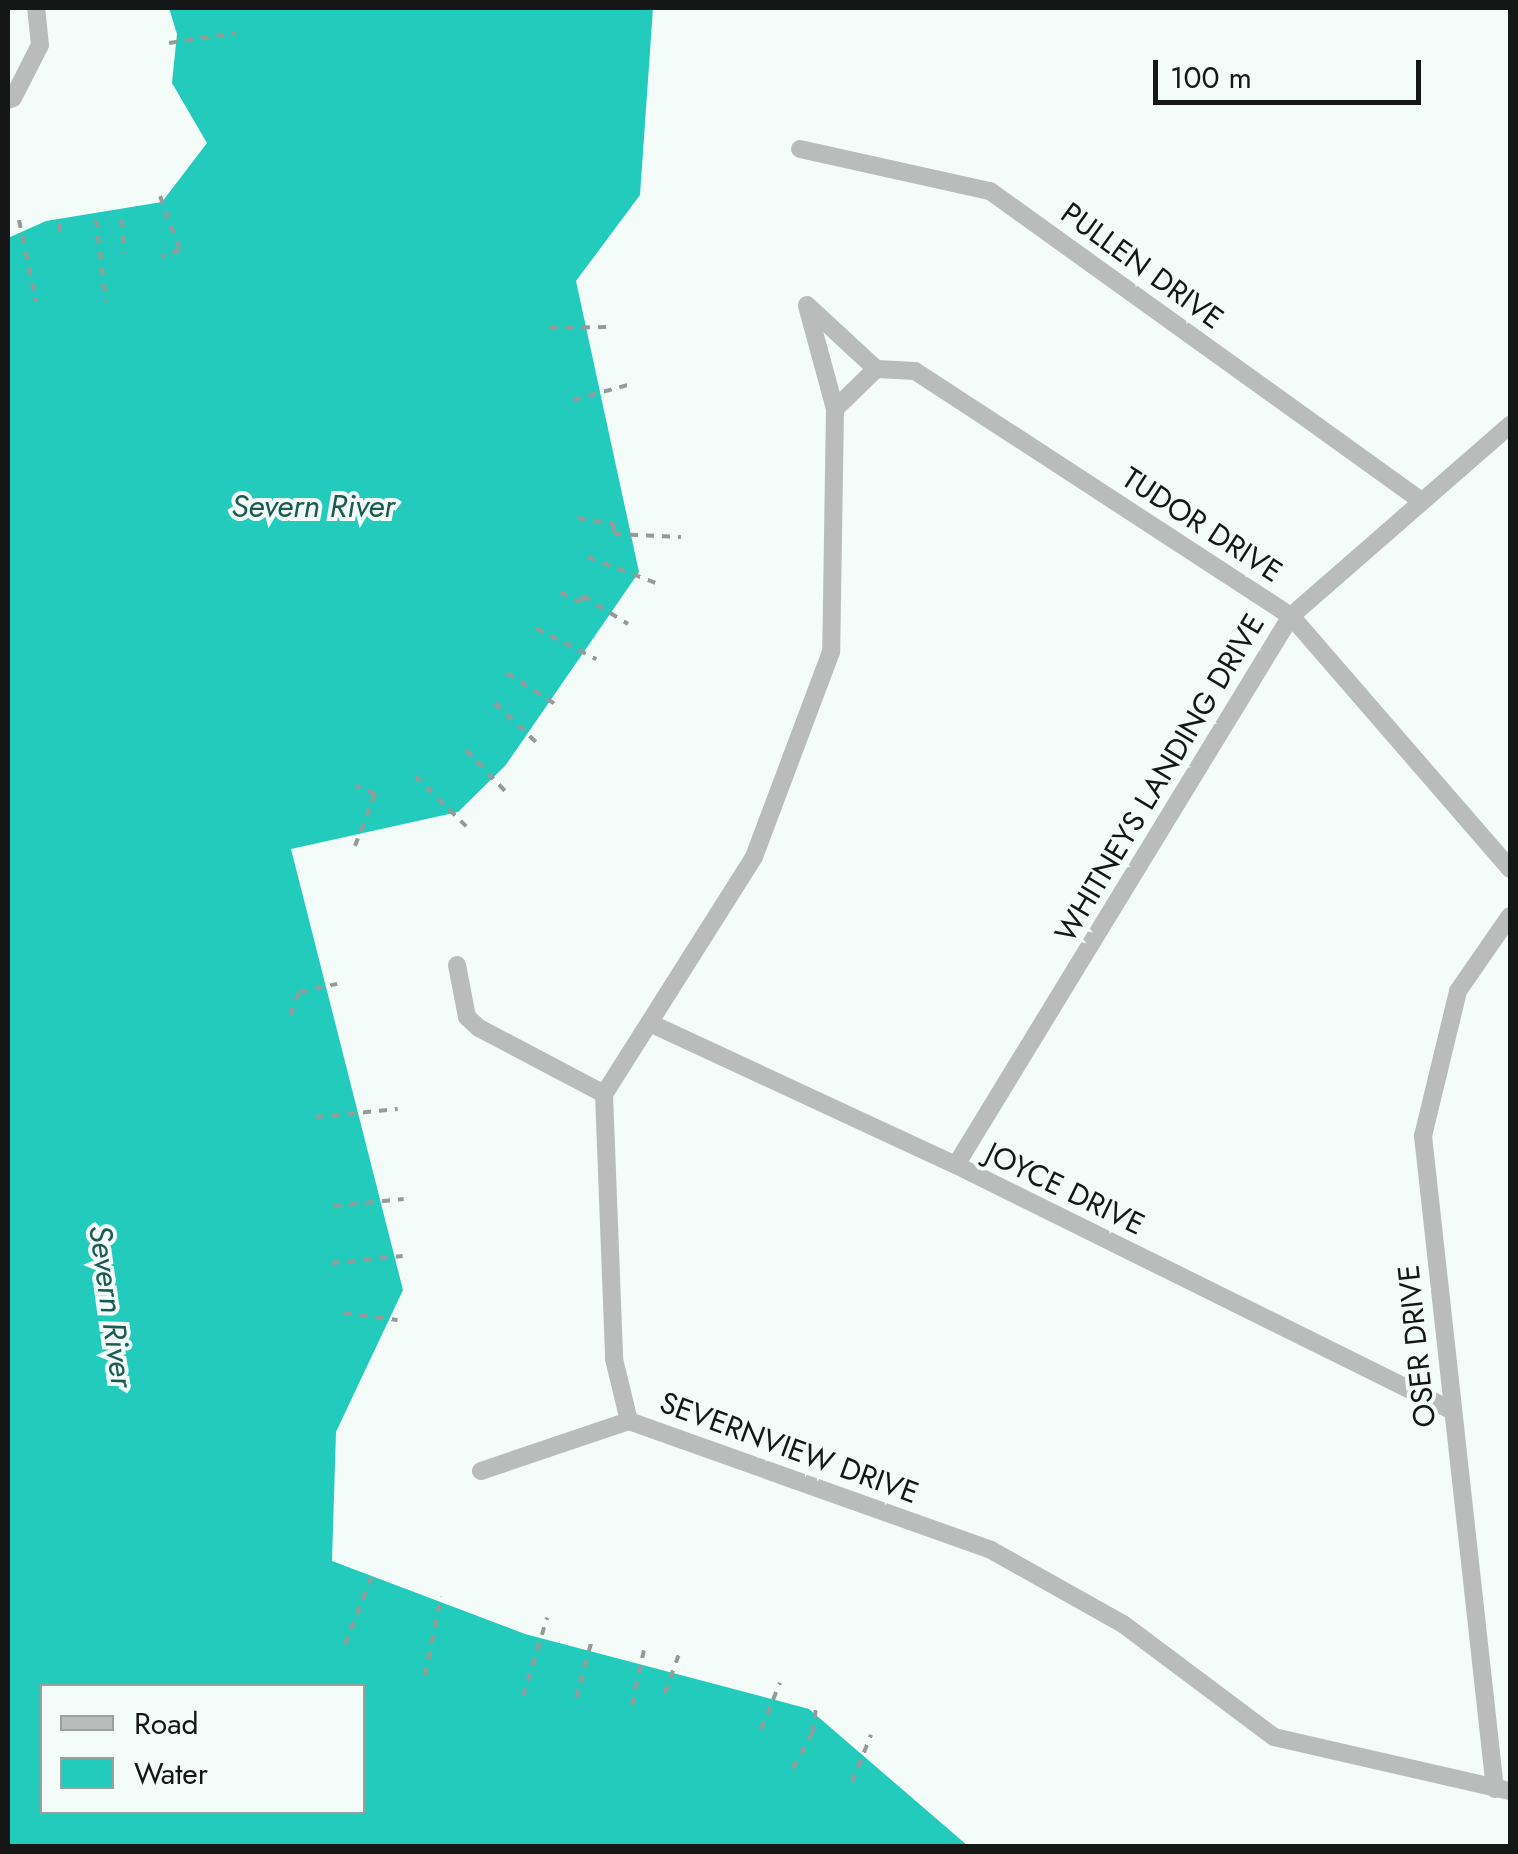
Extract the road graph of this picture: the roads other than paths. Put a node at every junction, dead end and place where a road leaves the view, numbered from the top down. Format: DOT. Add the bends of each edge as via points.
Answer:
graph roads {
  1 [pos="36,8"];
  2 [pos="8,100"];
  3 [pos="800,149"];
  4 [pos="876,370"];
  5 [pos="835,409"];
  6 [pos="1510,425"];
  7 [pos="1420,500"];
  8 [pos="1291,616"];
  9 [pos="1510,869"];
  10 [pos="1510,916"];
  11 [pos="457,965"];
  12 [pos="652,1024"];
  13 [pos="604,1094"];
  14 [pos="956,1165"];
  15 [pos="1451,1410"];
  16 [pos="628,1420"];
  17 [pos="481,1471"];
  18 [pos="1503,1790"];
  1 -- 2 [label="street" via="40,45"];
  3 -- 7 [label="street, PULLEN DRIVE" via="990,191"];
  4 -- 5 [label="street"];
  4 -- 5 [label="street" via="806,305"];
  4 -- 8 [label="street, TUDOR DRIVE" via="915,370"];
  5 -- 12 [label="street" via="831,652 754,857"];
  6 -- 7 [label="street, WHITNEYS LANDING DRIVE"];
  7 -- 8 [label="street, WHITNEYS LANDING DRIVE"];
  8 -- 9 [label="street, TUDOR DRIVE"];
  8 -- 14 [label="street, WHITNEYS LANDING DRIVE"];
  10 -- 15 [label="street, OSER DRIVE" via="1458,990 1422,1136"];
  11 -- 13 [label="street" via="467,1017 478,1028"];
  12 -- 13 [label="street"];
  12 -- 14 [label="street, JOYCE DRIVE"];
  13 -- 16 [label="street, SEVERNVIEW DRIVE" via="614,1358"];
  14 -- 15 [label="street, JOYCE DRIVE"];
  15 -- 18 [label="street, OSER DRIVE"];
  16 -- 17 [label="street"];
  16 -- 18 [label="street, SEVERNVIEW DRIVE" via="992,1550 1123,1624 1274,1737"];
}
